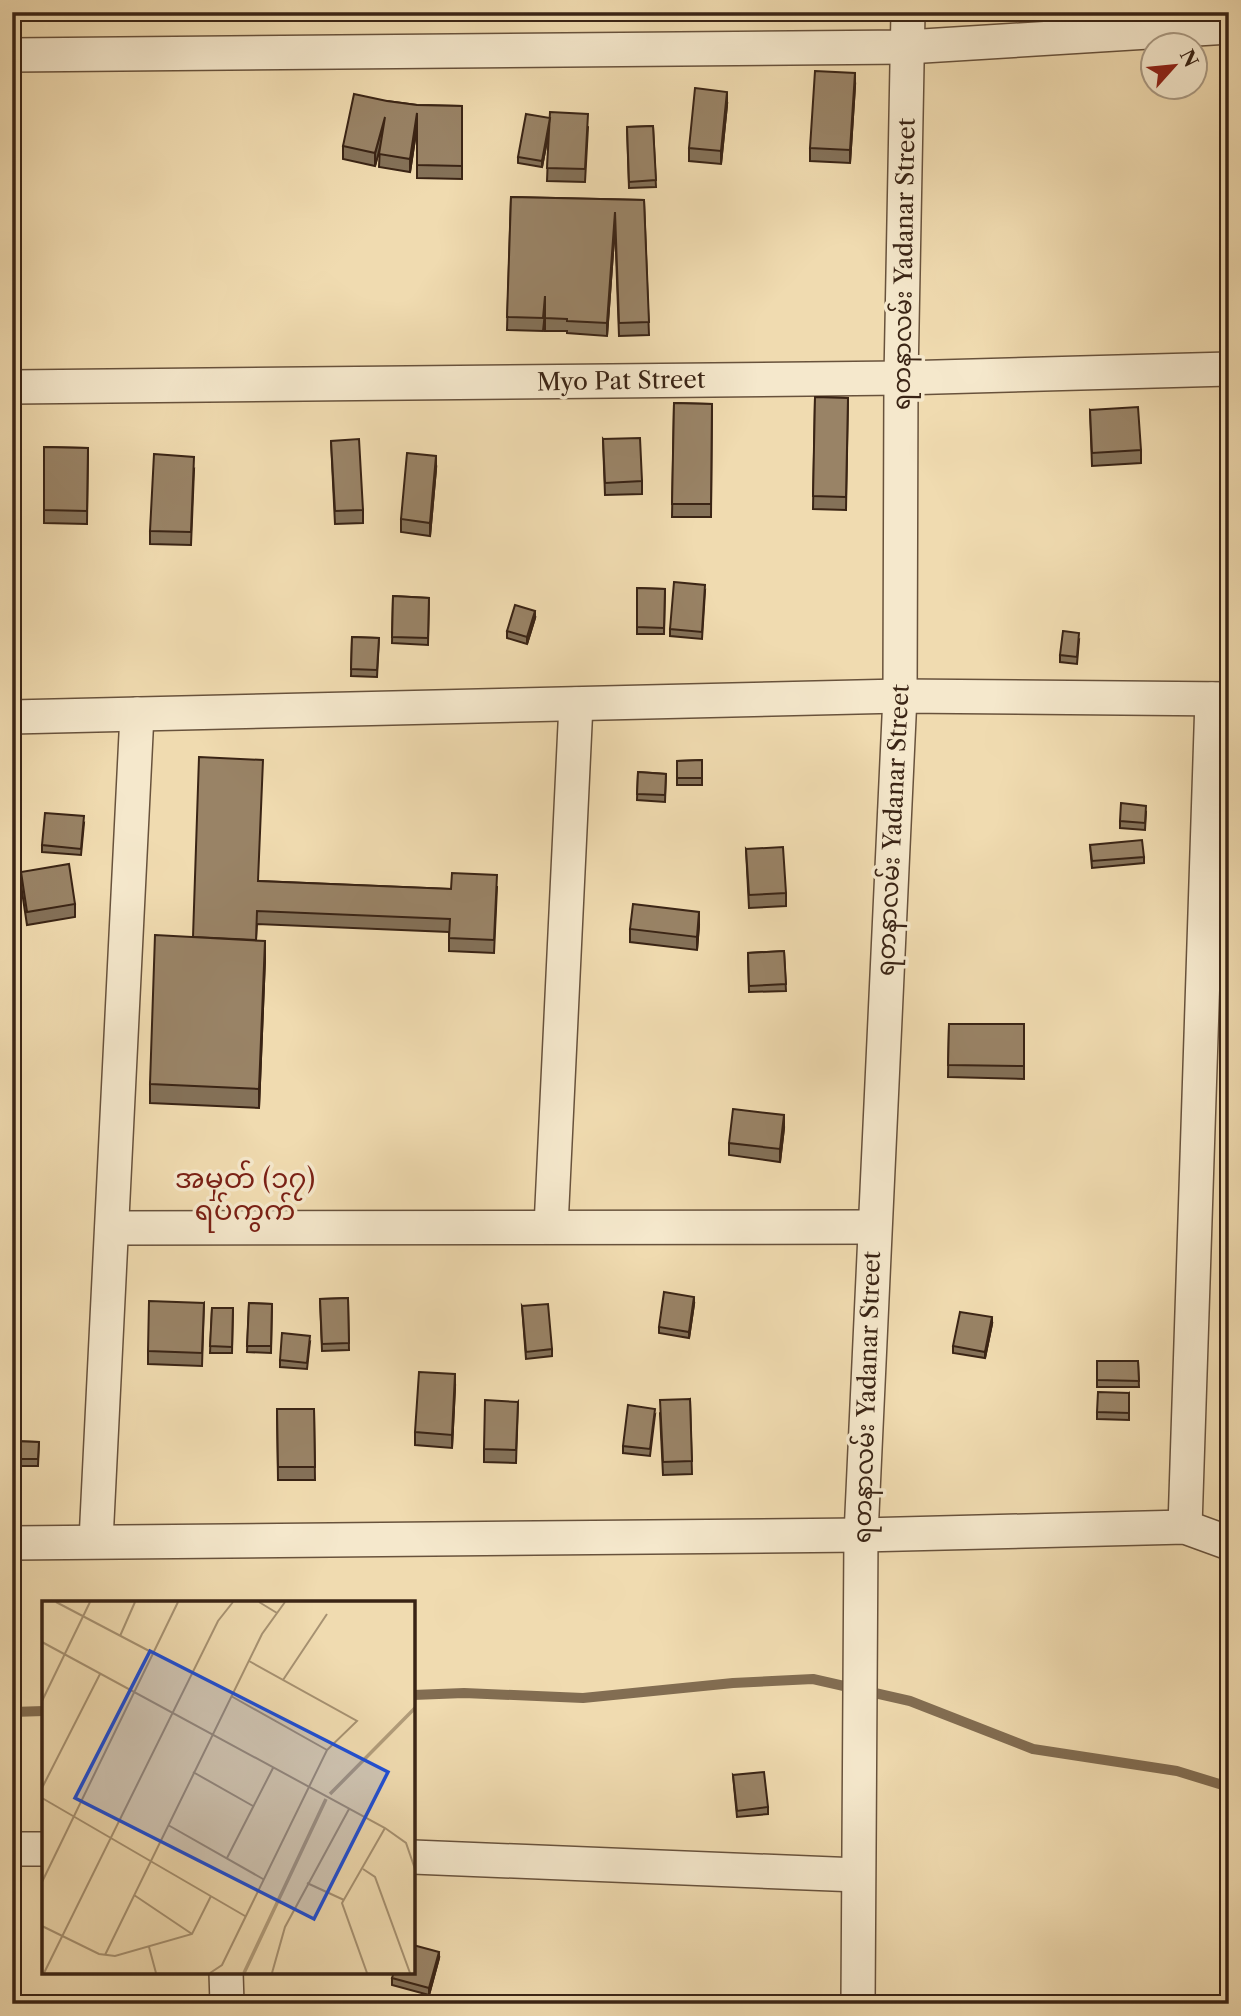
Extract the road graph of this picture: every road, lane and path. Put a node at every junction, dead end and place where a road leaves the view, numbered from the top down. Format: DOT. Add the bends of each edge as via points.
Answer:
graph roads {
  1 [pos="908,12"];
  2 [pos="1229,27"];
  3 [pos="907,47"];
  4 [pos="12,55"];
  5 [pos="1229,369"];
  6 [pos="901,378"];
  7 [pos="12,387"];
  8 [pos="900,696"];
  9 [pos="1220,699"];
  10 [pos="576,704"];
  11 [pos="137,714"];
  12 [pos="12,717"];
  13 [pos="551,1227"];
  14 [pos="874,1227"];
  15 [pos="112,1228"];
  16 [pos="1185,1527"];
  17 [pos="861,1535"];
  18 [pos="96,1541"];
  19 [pos="12,1543"];
  20 [pos="1229,1543"];
  21 [pos="12,1849"];
  22 [pos="42,1849"];
  23 [pos="415,1857"];
  24 [pos="858,1875"];
  25 [pos="226,1974"];
  26 [pos="227,2004"];
  27 [pos="858,2004"];
  1 -- 3 [label="street, ရတနာလမ်း Yadanar Street"];
  2 -- 3 [label="street"];
  3 -- 4 [label="street"];
  3 -- 6 [label="street, ရတနာလမ်း Yadanar Street"];
  5 -- 6 [label="street, Myo Pat Street"];
  6 -- 7 [label="street, Myo Pat Street"];
  6 -- 8 [label="street, ရတနာလမ်း Yadanar Street"];
  8 -- 9 [label="street"];
  8 -- 10 [label="street"];
  8 -- 14 [label="street, ရတနာလမ်း Yadanar Street"];
  9 -- 16 [label="street"];
  10 -- 11 [label="street"];
  10 -- 13 [label="street"];
  11 -- 12 [label="street"];
  11 -- 15 [label="street"];
  13 -- 14 [label="street"];
  13 -- 15 [label="street"];
  14 -- 17 [label="street, ရတနာလမ်း Yadanar Street"];
  15 -- 18 [label="street"];
  16 -- 17 [label="street"];
  16 -- 20 [label="street"];
  17 -- 18 [label="street"];
  17 -- 24 [label="street, ရတနာလမ်း Yadanar Street"];
  18 -- 19 [label="street"];
  21 -- 22 [label="street"];
  23 -- 24 [label="street"];
  24 -- 27 [label="street"];
  25 -- 26 [label="street"];
}
